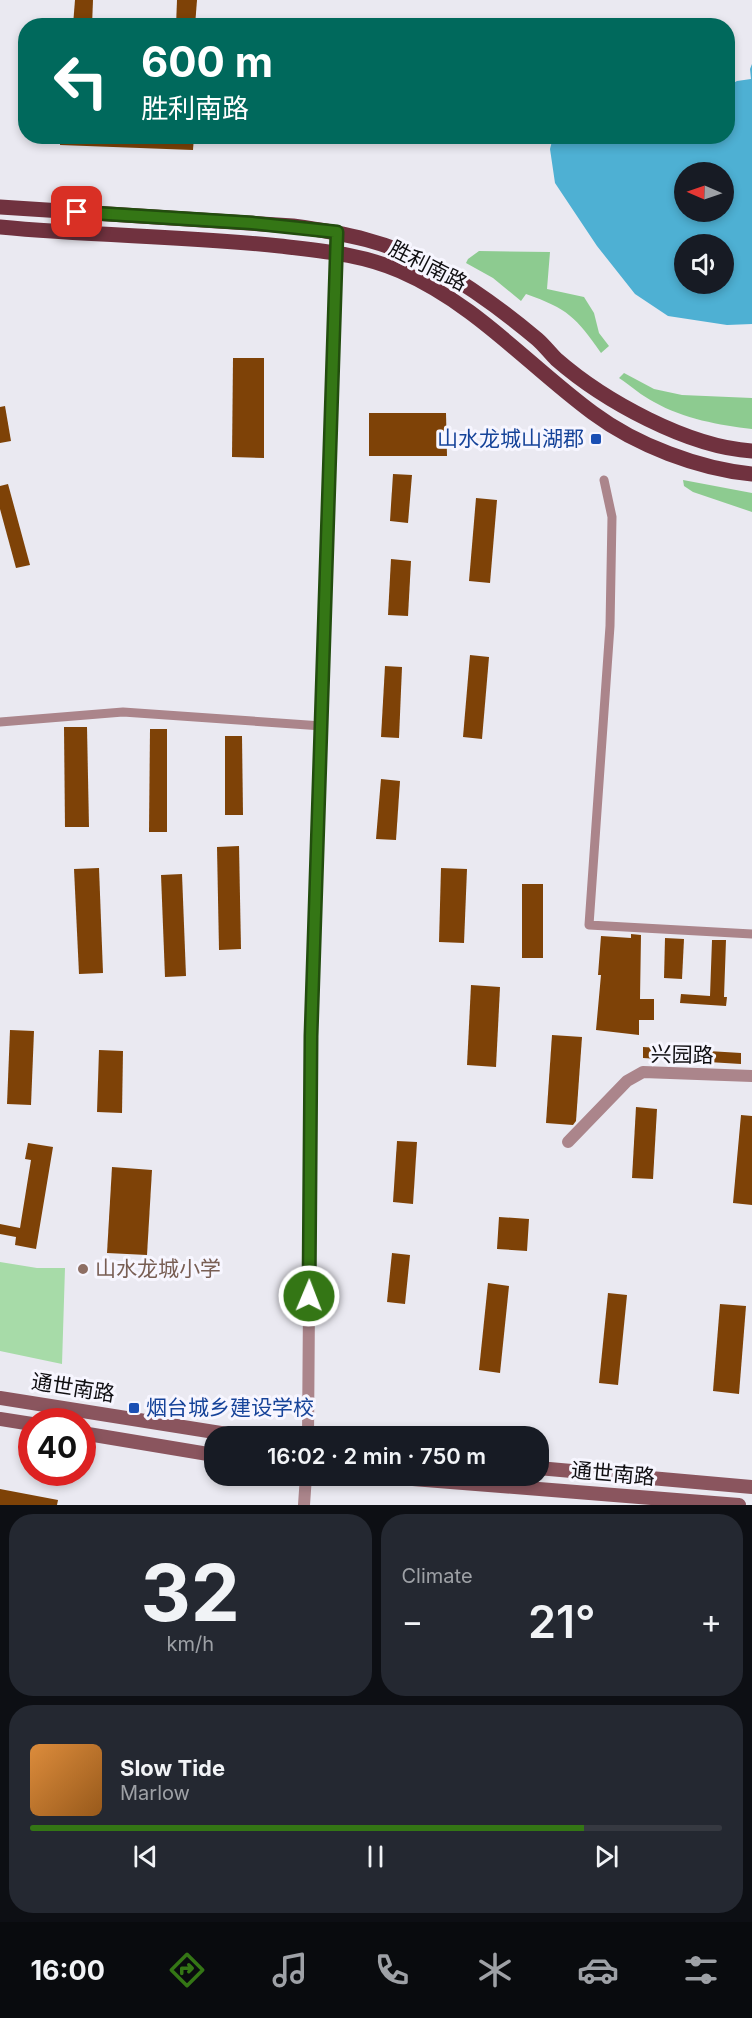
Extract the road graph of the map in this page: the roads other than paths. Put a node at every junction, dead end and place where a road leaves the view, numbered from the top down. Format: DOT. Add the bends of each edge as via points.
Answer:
graph roads {
  1 [pos="0,207"];
  2 [pos="0,227"];
  3 [pos="337,232"];
  4 [pos="337,253"];
  5 [pos="752,451"];
  6 [pos="752,474"];
  7 [pos="604,480"];
  8 [pos="0,722"];
  9 [pos="322,726"];
  10 [pos="752,934"];
  11 [pos="752,1076"];
  12 [pos="568,1142"];
  13 [pos="0,1398"];
  14 [pos="0,1419"];
  15 [pos="18,1422"];
  16 [pos="308,1426"];
  17 [pos="204,1430"];
  18 [pos="96,1435"];
  19 [pos="204,1453"];
  20 [pos="549,1469"];
  21 [pos="305,1486"];
  22 [pos="501,1486"];
  23 [pos="752,1487"];
  24 [pos="304,1505"];
  25 [pos="739,1505"];
  1 -- 3 [label="main road, 胜利南路"];
  2 -- 4 [label="main road, 胜利南路" via="224,240"];
  3 -- 4 [label="street"];
  3 -- 5 [label="main road, 胜利南路" via="381,243 436,268 496,306 587,383 639,414 708,442"];
  4 -- 6 [label="main road, 胜利南路" via="399,270 432,287 511,344 595,415 632,437 716,469"];
  4 -- 9 [label="street"];
  7 -- 10 [label="street" via="612,517 610,626 589,925"];
  8 -- 9 [label="street" via="123,712"];
  9 -- 16 [label="street" via="311,1036"];
  11 -- 12 [label="street, 兴园路" via="643,1072 627,1081"];
  13 -- 17 [label="main road, 通世南路"];
  14 -- 15 [label="main road, 通世南路"];
  18 -- 19 [label="main road, 通世南路"];
  20 -- 23 [label="main road, 通世南路"];
  21 -- 24 [label="street"];
  22 -- 25 [label="main road, 通世南路"];
}
